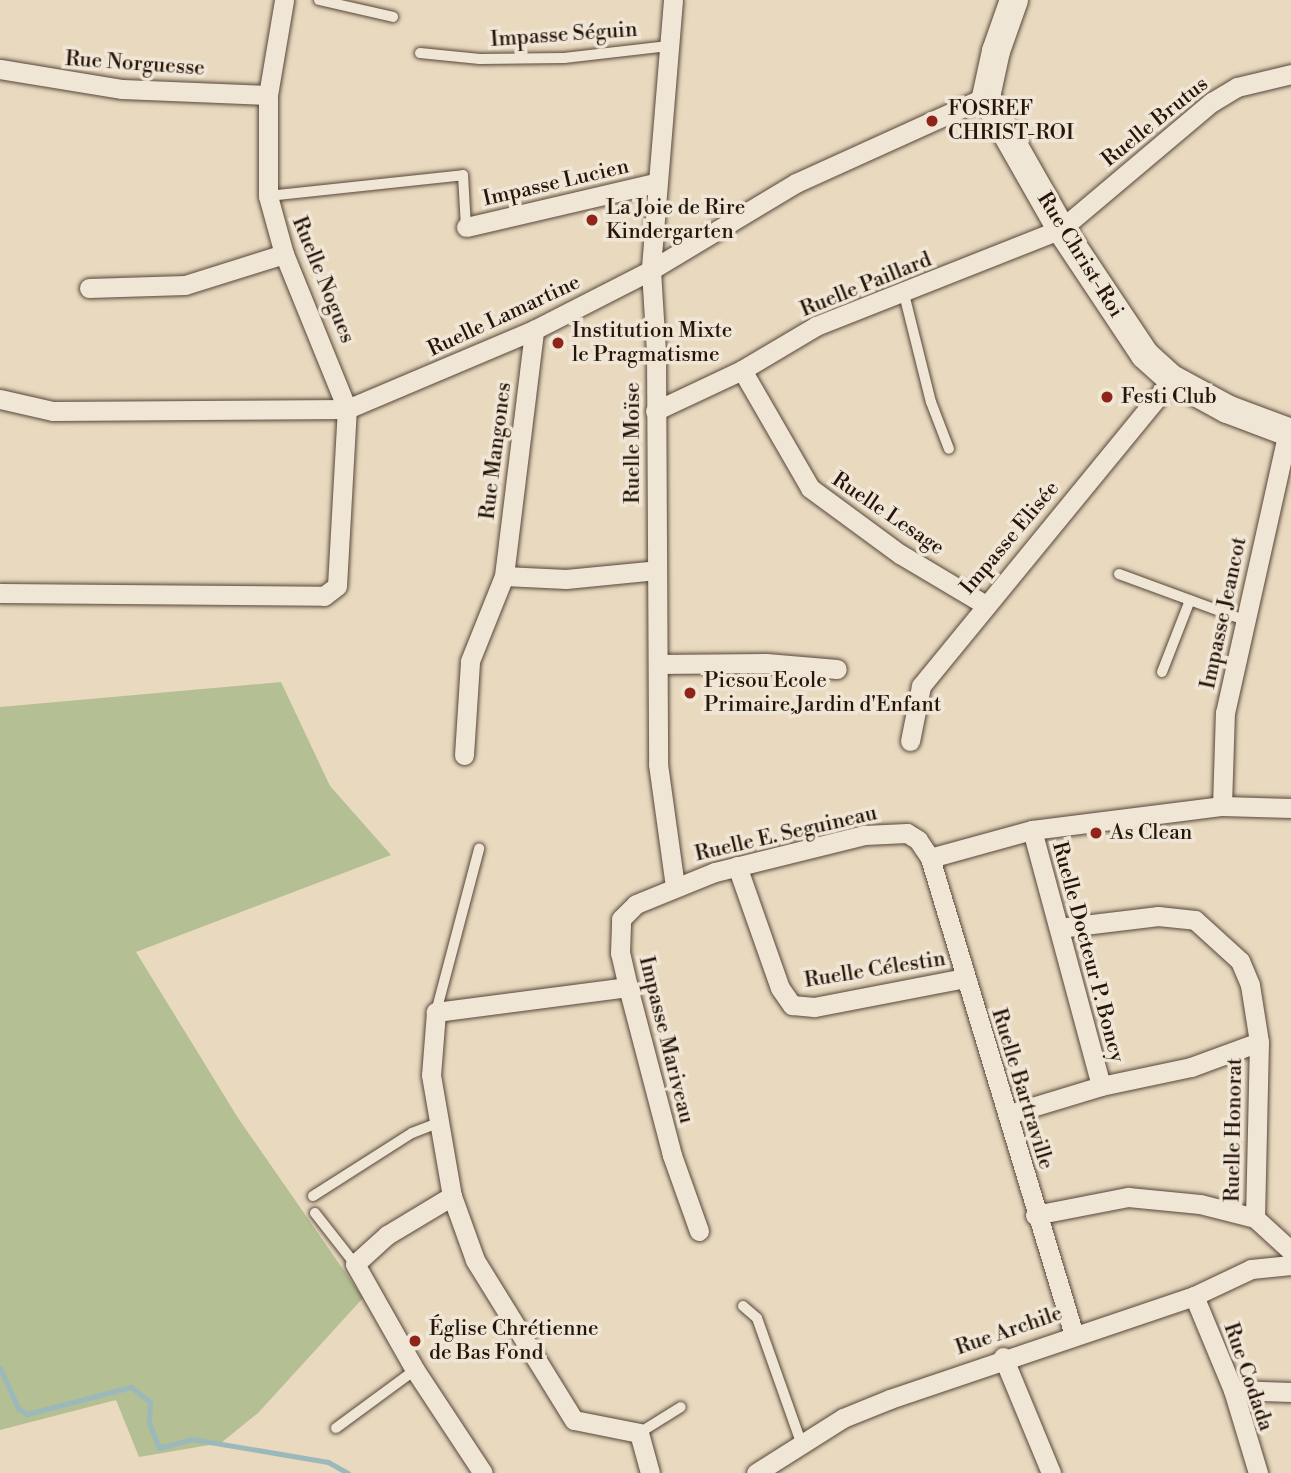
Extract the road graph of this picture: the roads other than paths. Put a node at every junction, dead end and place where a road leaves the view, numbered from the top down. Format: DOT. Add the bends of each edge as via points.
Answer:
graph roads {
  1 [pos="284,0"];
  2 [pos="319,0"];
  3 [pos="673,0"];
  4 [pos="1014,0"];
  5 [pos="393,17"];
  6 [pos="668,46"];
  7 [pos="420,53"];
  8 [pos="0,69"];
  9 [pos="1291,75"];
  10 [pos="268,95"];
  11 [pos="986,97"];
  12 [pos="655,183"];
  13 [pos="268,196"];
  14 [pos="466,227"];
  15 [pos="1061,229"];
  16 [pos="284,254"];
  17 [pos="651,270"];
  18 [pos="89,288"];
  19 [pos="904,293"];
  20 [pos="534,330"];
  21 [pos="742,370"];
  22 [pos="1172,379"];
  23 [pos="0,398"];
  24 [pos="347,409"];
  25 [pos="654,411"];
  26 [pos="1289,432"];
  27 [pos="949,449"];
  28 [pos="657,570"];
  29 [pos="1119,574"];
  30 [pos="504,576"];
  31 [pos="0,593"];
  32 [pos="1190,600"];
  33 [pos="985,604"];
  34 [pos="1244,620"];
  35 [pos="658,664"];
  36 [pos="837,670"];
  37 [pos="1162,672"];
  38 [pos="910,741"];
  39 [pos="464,755"];
  40 [pos="1222,806"];
  41 [pos="1291,808"];
  42 [pos="1032,830"];
  43 [pos="479,849"];
  44 [pos="930,858"];
  45 [pos="737,866"];
  46 [pos="675,886"];
  47 [pos="1059,928"];
  48 [pos="965,978"];
  49 [pos="628,987"];
  50 [pos="436,1012"];
  51 [pos="1259,1042"];
  52 [pos="1101,1086"];
  53 [pos="1009,1114"];
  54 [pos="436,1124"];
  55 [pos="313,1196"];
  56 [pos="452,1196"];
  57 [pos="315,1213"];
  58 [pos="1035,1215"];
  59 [pos="1255,1218"];
  60 [pos="699,1231"];
  61 [pos="1291,1251"];
  62 [pos="355,1264"];
  63 [pos="1291,1265"];
  64 [pos="1194,1296"];
  65 [pos="744,1306"];
  66 [pos="1073,1333"];
  67 [pos="1003,1357"];
  68 [pos="415,1370"];
  69 [pos="1233,1390"];
  70 [pos="1291,1392"];
  71 [pos="681,1407"];
  72 [pos="336,1428"];
  73 [pos="639,1433"];
  74 [pos="803,1446"];
  75 [pos="482,1473"];
  76 [pos="650,1473"];
  77 [pos="755,1473"];
  78 [pos="1051,1473"];
  79 [pos="1258,1473"];
  1 -- 10 [label="street, Ruelle Nogues"];
  2 -- 5 [label="lane"];
  3 -- 6 [label="street, Ruelle Moïse"];
  4 -- 11 [label="street"];
  6 -- 7 [label="lane, Impasse Séguin" via="564,58 480,59"];
  6 -- 12 [label="street, Ruelle Moïse"];
  8 -- 10 [label="street, Rue Norguesse" via="122,89"];
  9 -- 15 [label="street, Ruelle Brutus" via="1237,87 1212,102"];
  10 -- 13 [label="street, Ruelle Nogues"];
  11 -- 15 [label="street, Rue Christ-Roi"];
  11 -- 17 [label="street, Ruelle Lamartine" via="796,183"];
  12 -- 14 [label="street, Impasse Lucien"];
  12 -- 17 [label="street, Ruelle Moïse"];
  13 -- 14 [label="lane" via="463,175"];
  13 -- 16 [label="street, Ruelle Nogues"];
  15 -- 19 [label="street, Ruelle Paillard"];
  15 -- 22 [label="street, Rue Christ-Roi" via="1145,355"];
  16 -- 18 [label="street" via="185,285"];
  16 -- 24 [label="street, Ruelle Nogues"];
  17 -- 20 [label="street, Ruelle Lamartine"];
  17 -- 25 [label="street, Ruelle Moïse"];
  19 -- 21 [label="street, Ruelle Paillard" via="816,326"];
  19 -- 27 [label="lane" via="931,402"];
  20 -- 24 [label="street, Ruelle Lamartine"];
  20 -- 30 [label="street, Rue Mangones"];
  21 -- 25 [label="street, Ruelle Paillard"];
  21 -- 33 [label="street, Ruelle Lesage" via="810,488 900,554"];
  22 -- 26 [label="street, Rue Christ-Roi" via="1227,409"];
  22 -- 33 [label="street, Impasse Elisée"];
  23 -- 24 [label="street, Ruelle Lamartine" via="53,411"];
  24 -- 31 [label="street" via="337,586 324,596"];
  25 -- 28 [label="street, Ruelle Moïse"];
  26 -- 34 [label="street, Impasse Jeancot"];
  28 -- 30 [label="street" via="566,579"];
  28 -- 35 [label="street, Ruelle Moïse"];
  29 -- 32 [label="lane"];
  30 -- 39 [label="street, Rue Mangones" via="470,662"];
  32 -- 34 [label="lane"];
  32 -- 37 [label="lane"];
  33 -- 38 [label="street, Impasse Elisée" via="921,686"];
  34 -- 40 [label="street, Impasse Jeancot" via="1225,713"];
  35 -- 36 [label="street" via="766,663"];
  35 -- 46 [label="street, Ruelle Moïse" via="657,764"];
  40 -- 41 [label="street"];
  40 -- 42 [label="street"];
  42 -- 44 [label="street"];
  42 -- 47 [label="street, Ruelle Docteur P. Boncy"];
  43 -- 50 [label="lane"];
  44 -- 45 [label="street, Ruelle E. Seguineau" via="907,833 864,835"];
  44 -- 48 [label="street, Ruelle Bartraville"];
  45 -- 46 [label="street, Ruelle E. Seguineau"];
  45 -- 48 [label="street, Ruelle Célestin" via="780,988 792,1005 814,1007"];
  46 -- 49 [label="street, Impasse Mariveau" via="636,904 621,919 620,953"];
  47 -- 51 [label="street, Ruelle Honorat" via="1158,916 1195,920 1240,961 1250,985"];
  47 -- 52 [label="street, Ruelle Docteur P. Boncy"];
  48 -- 53 [label="street, Ruelle Bartraville"];
  49 -- 50 [label="street"];
  49 -- 60 [label="street, Impasse Mariveau" via="672,1155"];
  50 -- 54 [label="street" via="431,1075"];
  51 -- 52 [label="street, Ruelle Honorat" via="1191,1067"];
  51 -- 59 [label="street, Ruelle Honorat"];
  52 -- 53 [label="street, Ruelle Honorat"];
  53 -- 58 [label="street, Ruelle Bartraville"];
  54 -- 55 [label="lane" via="412,1133"];
  54 -- 56 [label="street"];
  56 -- 62 [label="street" via="387,1235"];
  56 -- 73 [label="street" via="475,1260 574,1420"];
  57 -- 62 [label="lane"];
  58 -- 59 [label="street" via="1128,1197 1200,1204"];
  58 -- 66 [label="street, Ruelle Bartraville"];
  59 -- 61 [label="street"];
  62 -- 68 [label="street"];
  63 -- 64 [label="street, Rue Archile" via="1251,1269"];
  64 -- 66 [label="street, Rue Archile"];
  64 -- 69 [label="street, Rue Codada"];
  65 -- 74 [label="lane" via="757,1318"];
  66 -- 67 [label="street, Rue Archile"];
  67 -- 74 [label="street, Rue Archile" via="843,1418"];
  67 -- 78 [label="street"];
  68 -- 72 [label="lane"];
  68 -- 75 [label="street"];
  69 -- 70 [label="street"];
  69 -- 79 [label="street, Rue Codada"];
  71 -- 73 [label="lane"];
  73 -- 76 [label="street"];
  74 -- 77 [label="street, Rue Archile"];
}
